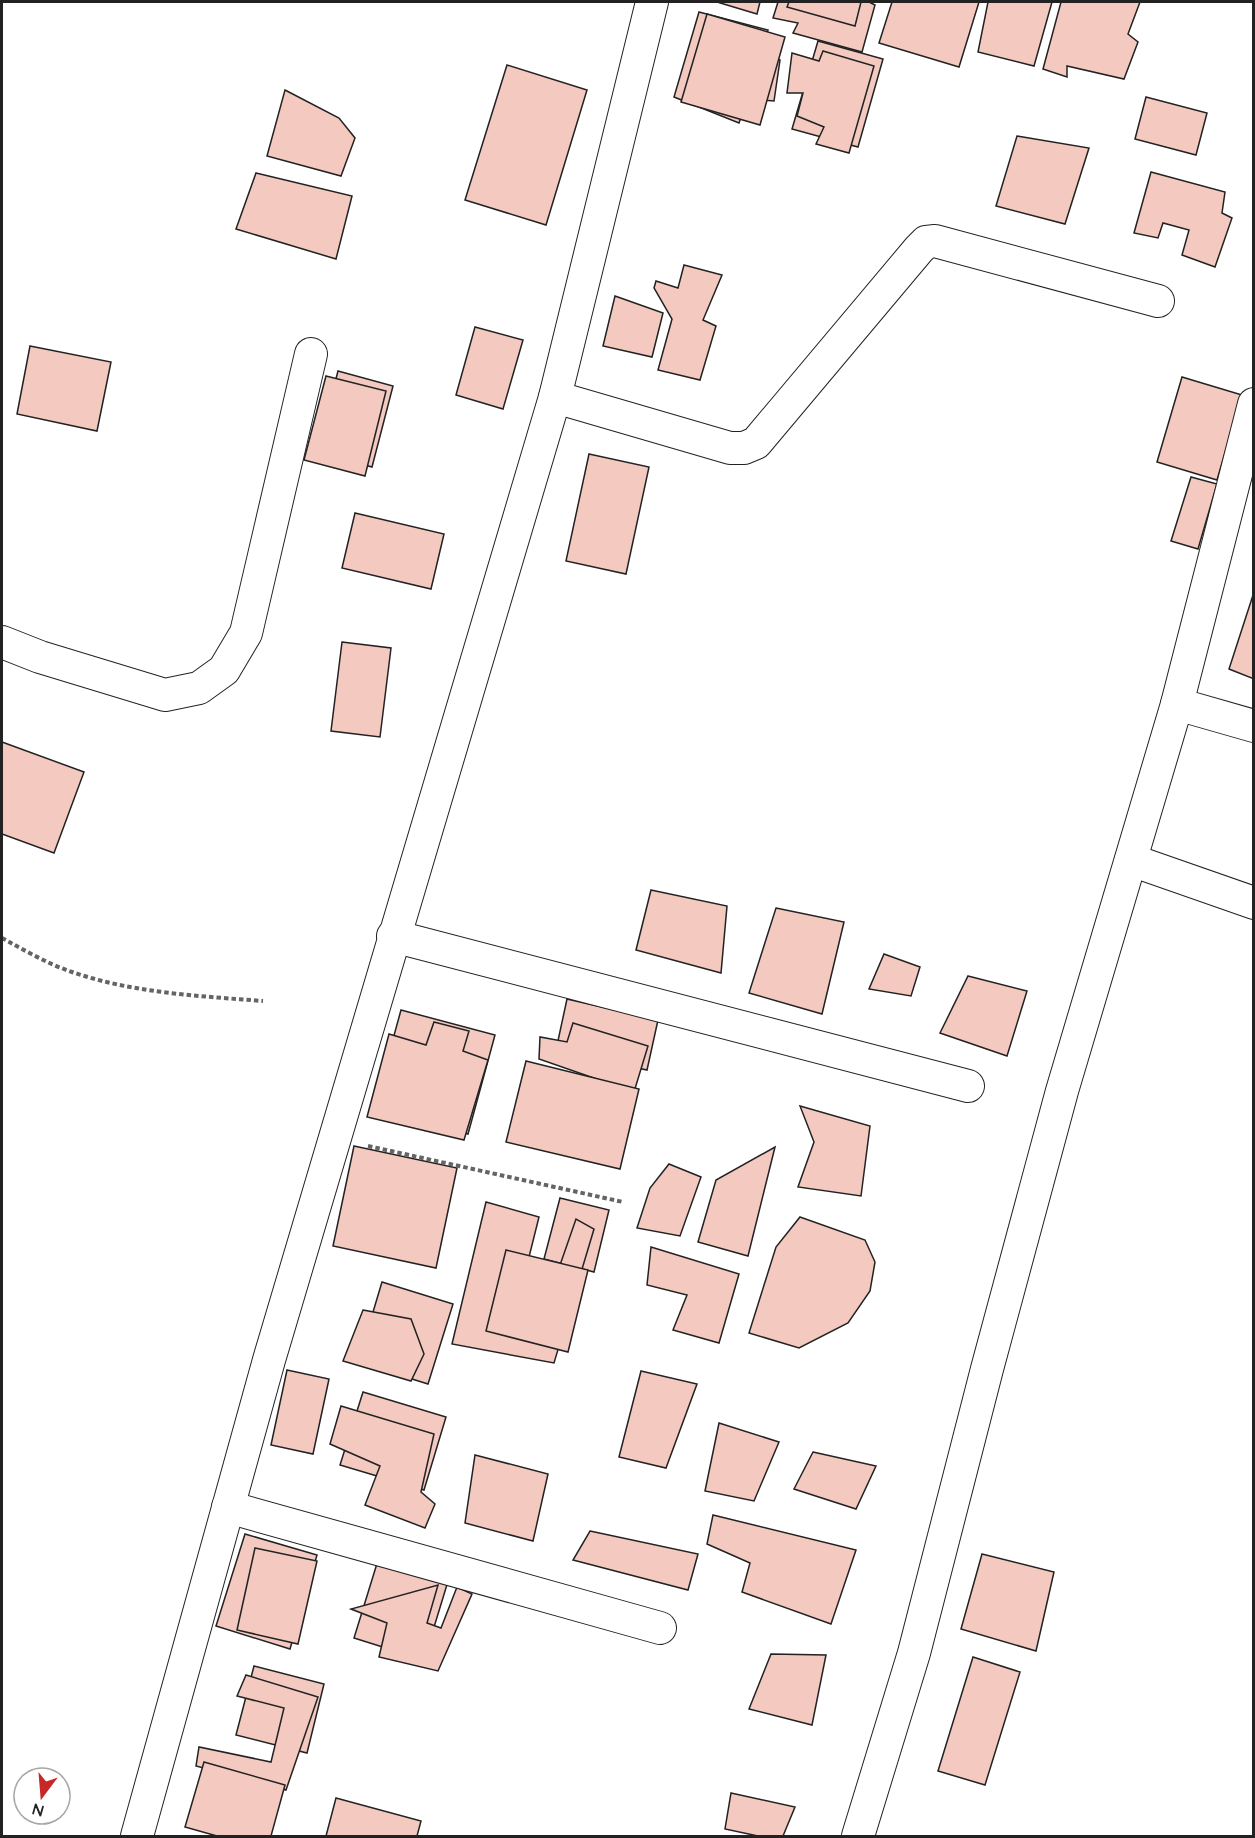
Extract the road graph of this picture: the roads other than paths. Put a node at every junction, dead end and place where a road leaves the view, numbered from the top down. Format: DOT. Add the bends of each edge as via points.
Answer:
graph roads {
  1 [pos="652,2"];
  2 [pos="1158,301"];
  3 [pos="311,354"];
  4 [pos="555,397"];
  5 [pos="1254,404"];
  6 [pos="2,642"];
  7 [pos="1177,704"];
  8 [pos="1254,726"];
  9 [pos="1131,860"];
  10 [pos="1254,903"];
  11 [pos="393,936"];
  12 [pos="968,1086"];
  13 [pos="228,1507"];
  14 [pos="660,1628"];
  15 [pos="137,1836"];
  16 [pos="858,1836"];
  1 -- 4 [label="street"];
  2 -- 4 [label="street" via="927,242 750,446 730,447"];
  3 -- 6 [label="street" via="246,633 224,670 199,688 165,695"];
  4 -- 11 [label="street"];
  5 -- 7 [label="street"];
  7 -- 8 [label="street"];
  7 -- 9 [label="street"];
  9 -- 10 [label="street"];
  9 -- 16 [label="street" via="1062,1091 914,1653"];
  11 -- 12 [label="street"];
  11 -- 13 [label="street"];
  13 -- 14 [label="street"];
  13 -- 15 [label="street"];
}
